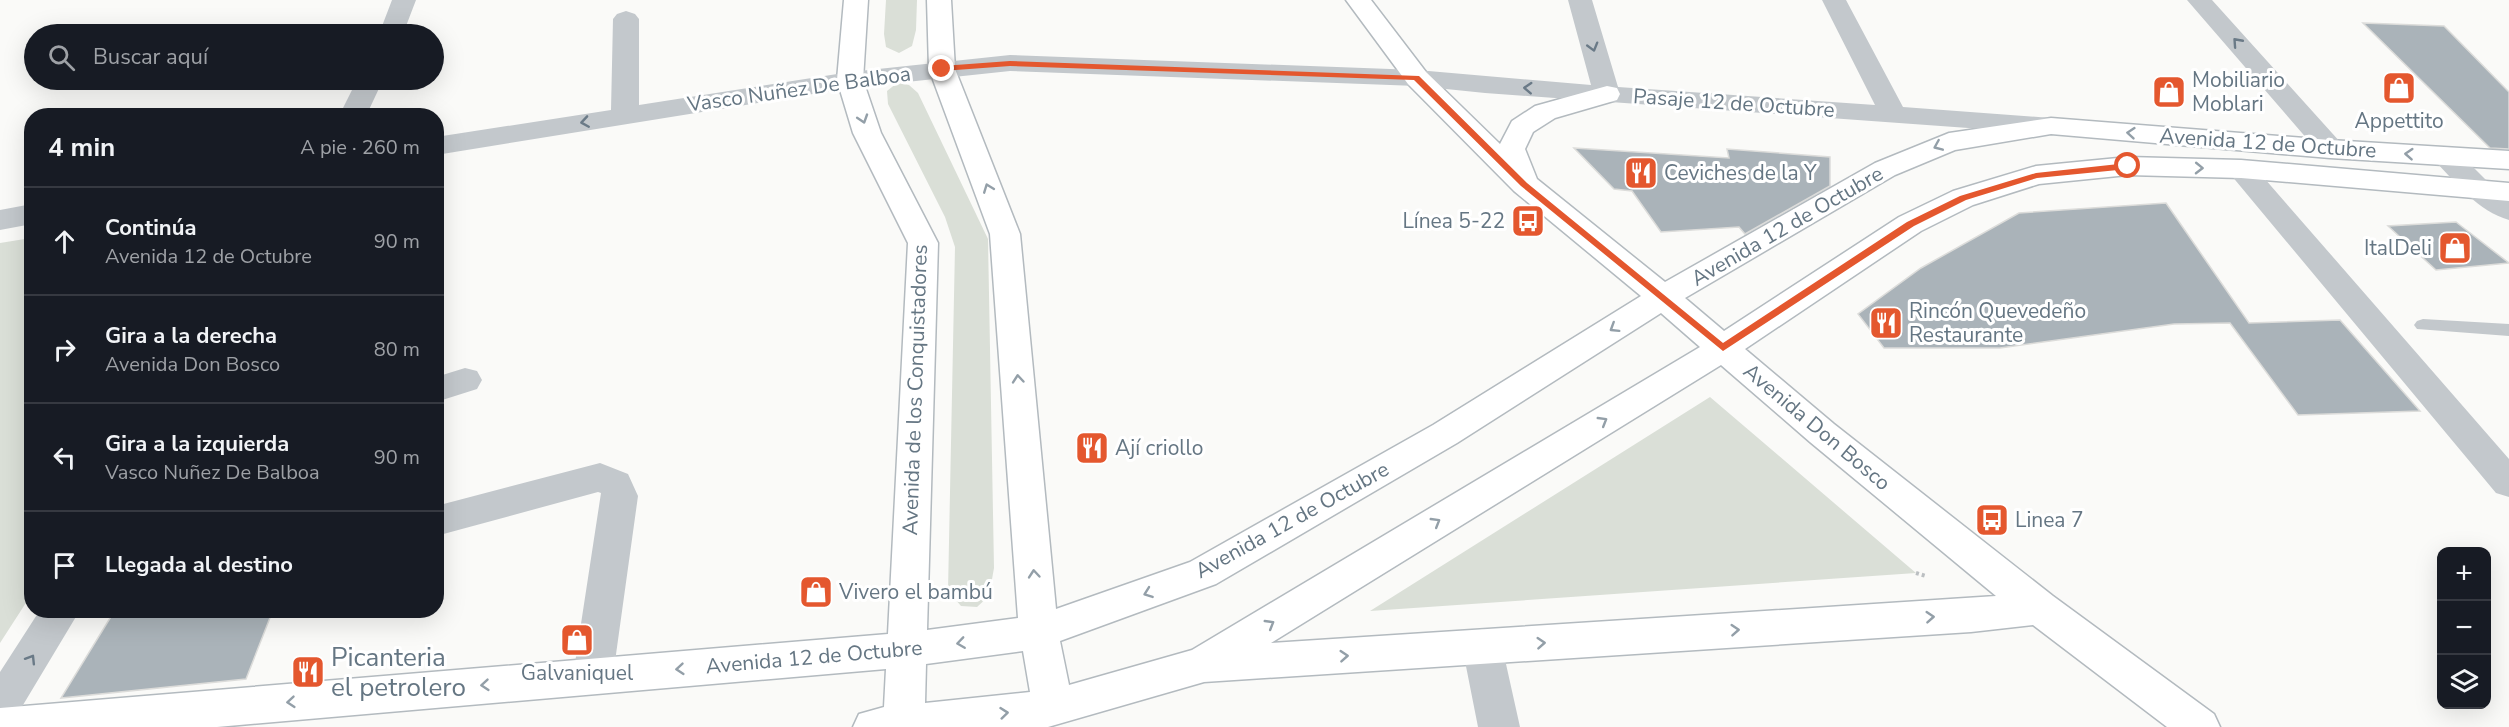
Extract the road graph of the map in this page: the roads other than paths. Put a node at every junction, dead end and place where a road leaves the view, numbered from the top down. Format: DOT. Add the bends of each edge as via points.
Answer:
graph roads {
  1 [pos="404,0"];
  2 [pos="856,0"];
  3 [pos="939,0"];
  4 [pos="1358,0"];
  5 [pos="1580,0"];
  6 [pos="1834,0"];
  7 [pos="2199,0"];
  8 [pos="626,19"];
  9 [pos="396,24"];
  10 [pos="942,69"];
  11 [pos="1417,78"];
  12 [pos="850,80"];
  13 [pos="365,90"];
  14 [pos="1607,94"];
  15 [pos="356,108"];
  16 [pos="625,115"];
  17 [pos="1894,115"];
  18 [pos="2051,126"];
  19 [pos="444,145"];
  20 [pos="2331,149"];
  21 [pos="2446,156"];
  22 [pos="2509,160"];
  23 [pos="2241,169"];
  24 [pos="1524,184"];
  25 [pos="2480,191"];
  26 [pos="2509,192"];
  27 [pos="2509,210"];
  28 [pos="24,216"];
  29 [pos="0,220"];
  30 [pos="1663,297"];
  31 [pos="2423,325"];
  32 [pos="2509,330"];
  33 [pos="1723,348"];
  34 [pos="2509,483"];
  35 [pos="444,519"];
  36 [pos="2039,608"];
  37 [pos="56,618"];
  38 [pos="1040,632"];
  39 [pos="1482,646"];
  40 [pos="905,650"];
  41 [pos="1202,665"];
  42 [pos="593,676"];
  43 [pos="0,707"];
  44 [pos="1051,718"];
  45 [pos="889,725"];
  46 [pos="0,727"];
  47 [pos="1499,727"];
  48 [pos="2199,727"];
  1 -- 9 [label="street"];
  2 -- 12 [label="main road, Avenida de los Conquistadores"];
  3 -- 10 [label="main road"];
  4 -- 11 [label="main road, Avenida Don Bosco"];
  5 -- 14 [label="street, one-way"];
  6 -- 17 [label="street"];
  20 -- 7 [label="street, one-way"];
  8 -- 16 [label="street"];
  10 -- 11 [label="street, Vasco Nuñez De Balboa" via="1010,63"];
  10 -- 12 [label="street, Vasco Nuñez De Balboa"];
  38 -- 10 [label="main road, one-way" via="1005,234"];
  14 -- 11 [label="street, Pasaje 12 de Octubre, one-way"];
  11 -- 24 [label="main road, Avenida Don Bosco"];
  12 -- 16 [label="street, Vasco Nuñez De Balboa"];
  12 -- 40 [label="main road, Avenida de los Conquistadores, one-way" via="867,133 923,243"];
  13 -- 15 [label="street"];
  14 -- 17 [label="street, Pasaje 12 de Octubre"];
  14 -- 24 [label="main road" via="1545,112 1522,128 1511,149"];
  16 -- 19 [label="street, Vasco Nuñez De Balboa, one-way"];
  17 -- 18 [label="street, Pasaje 12 de Octubre"];
  20 -- 18 [label="main road, Avenida 12 de Octubre, one-way"];
  18 -- 30 [label="main road, Avenida 12 de Octubre, one-way" via="1949,142 1885,169"];
  21 -- 20 [label="main road, Avenida 12 de Octubre, one-way"];
  21 -- 22 [label="main road, Avenida 12 de Octubre"];
  21 -- 25 [label="street"];
  23 -- 25 [label="main road, Avenida 12 de Octubre"];
  33 -- 23 [label="main road, Avenida 12 de Octubre, one-way" via="1910,224 1963,198 2036,175 2128,166"];
  23 -- 34 [label="street"];
  24 -- 30 [label="main road, Avenida Don Bosco"];
  25 -- 26 [label="main road, Avenida 12 de Octubre"];
  25 -- 27 [label="street"];
  28 -- 29 [label="street"];
  30 -- 33 [label="main road, Avenida Don Bosco"];
  30 -- 38 [label="main road, Avenida 12 de Octubre, one-way" via="1445,434 1203,573"];
  31 -- 32 [label="lane"];
  33 -- 36 [label="main road, Avenida Don Bosco"];
  41 -- 33 [label="main road, Avenida 12 de Octubre, one-way"];
  35 -- 42 [label="street" via="600,477 615,484 620,496"];
  39 -- 36 [label="main road, one-way"];
  36 -- 48 [label="main road, Avenida Don Bosco"];
  43 -- 37 [label="street, one-way"];
  38 -- 40 [label="main road, Avenida 12 de Octubre, one-way"];
  38 -- 44 [label="main road"];
  41 -- 39 [label="main road, one-way"];
  39 -- 47 [label="street"];
  40 -- 42 [label="main road, Avenida 12 de Octubre, one-way"];
  40 -- 45 [label="main road, Avenida de los Conquistadores"];
  41 -- 44 [label="main road, Avenida 12 de Octubre"];
  42 -- 46 [label="main road, Avenida 12 de Octubre, one-way"];
  45 -- 44 [label="main road, Avenida 12 de Octubre, one-way"];
}
